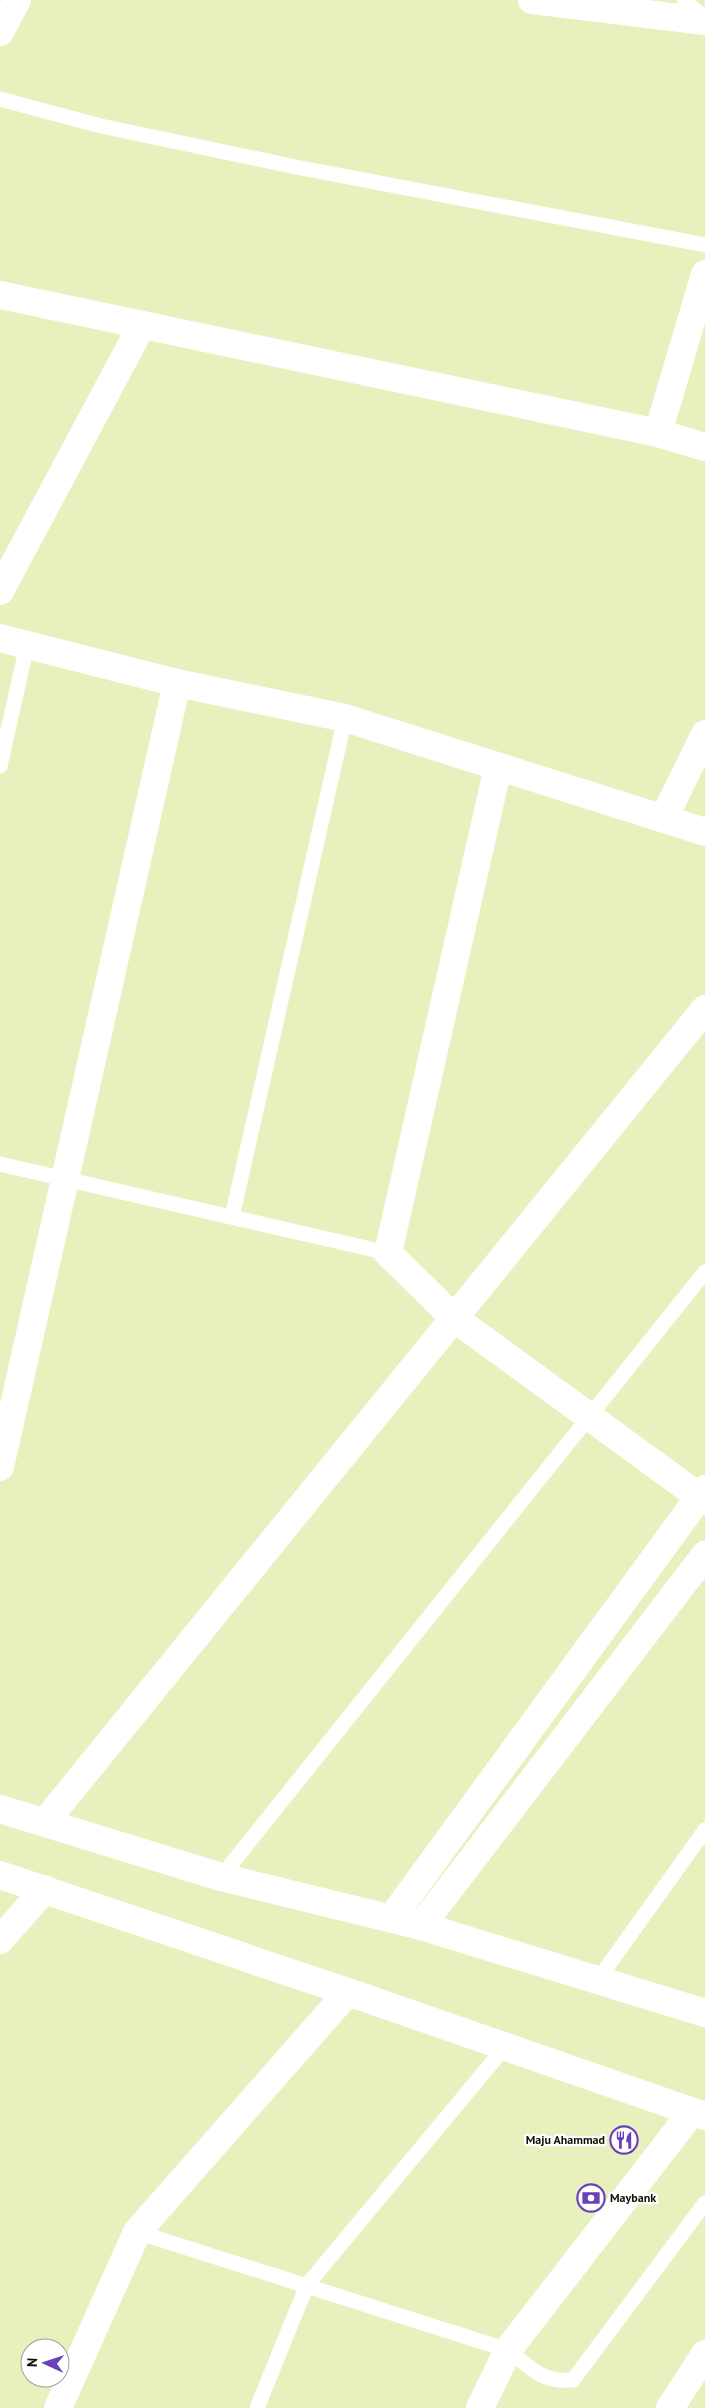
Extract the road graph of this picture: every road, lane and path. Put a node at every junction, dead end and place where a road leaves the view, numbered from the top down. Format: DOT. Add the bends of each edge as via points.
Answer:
graph roads {
  1 [pos="17,0"];
  2 [pos="532,0"];
  3 [pos="684,0"];
  4 [pos="705,20"];
  5 [pos="0,32"];
  6 [pos="0,98"];
  7 [pos="705,245"];
  8 [pos="705,274"];
  9 [pos="0,295"];
  10 [pos="142,325"];
  11 [pos="658,433"];
  12 [pos="705,447"];
  13 [pos="0,591"];
  14 [pos="0,638"];
  15 [pos="27,645"];
  16 [pos="177,684"];
  17 [pos="345,718"];
  18 [pos="705,734"];
  19 [pos="0,766"];
  20 [pos="498,767"];
  21 [pos="664,818"];
  22 [pos="705,832"];
  23 [pos="705,1009"];
  24 [pos="0,1164"];
  25 [pos="65,1179"];
  26 [pos="232,1217"];
  27 [pos="388,1253"];
  28 [pos="705,1272"];
  29 [pos="454,1318"];
  30 [pos="589,1417"];
  31 [pos="0,1467"];
  32 [pos="703,1495"];
  33 [pos="705,1555"];
  34 [pos="0,1809"];
  35 [pos="45,1822"];
  36 [pos="705,1830"];
  37 [pos="0,1875"];
  38 [pos="221,1877"];
  39 [pos="45,1889"];
  40 [pos="391,1919"];
  41 [pos="421,1926"];
  42 [pos="0,1940"];
  43 [pos="597,1981"];
  44 [pos="348,1992"];
  45 [pos="705,2013"];
  46 [pos="506,2047"];
  47 [pos="699,2114"];
  48 [pos="705,2203"];
  49 [pos="137,2232"];
  50 [pos="307,2286"];
  51 [pos="508,2350"];
  52 [pos="705,2354"];
  53 [pos="58,2408"];
  54 [pos="257,2408"];
  55 [pos="480,2408"];
  56 [pos="670,2408"];
  1 -- 5 [label="street"];
  2 -- 4 [label="street"];
  3 -- 4 [label="lane"];
  6 -- 7 [label="lane" via="101,126"];
  8 -- 11 [label="street"];
  9 -- 10 [label="street"];
  10 -- 11 [label="street"];
  10 -- 13 [label="street"];
  11 -- 12 [label="street"];
  14 -- 15 [label="street"];
  15 -- 16 [label="street"];
  15 -- 19 [label="lane"];
  16 -- 17 [label="street"];
  16 -- 25 [label="street"];
  17 -- 20 [label="street"];
  17 -- 26 [label="lane"];
  18 -- 21 [label="street"];
  20 -- 21 [label="street"];
  20 -- 27 [label="street"];
  21 -- 22 [label="street"];
  23 -- 29 [label="street"];
  24 -- 25 [label="lane"];
  25 -- 26 [label="lane"];
  25 -- 31 [label="street"];
  26 -- 27 [label="lane"];
  27 -- 29 [label="street"];
  28 -- 30 [label="lane"];
  29 -- 30 [label="street"];
  29 -- 35 [label="street"];
  30 -- 32 [label="street"];
  30 -- 38 [label="lane"];
  32 -- 40 [label="street"];
  33 -- 41 [label="street"];
  34 -- 35 [label="street"];
  35 -- 38 [label="street"];
  36 -- 43 [label="lane"];
  37 -- 39 [label="street"];
  38 -- 40 [label="street"];
  39 -- 42 [label="street"];
  39 -- 44 [label="street"];
  40 -- 41 [label="street"];
  41 -- 43 [label="street"];
  43 -- 45 [label="street"];
  44 -- 46 [label="street"];
  44 -- 49 [label="street"];
  46 -- 47 [label="street"];
  46 -- 50 [label="lane"];
  47 -- 51 [label="street"];
  48 -- 51 [label="lane" via="574,2380 556,2381 538,2373"];
  49 -- 50 [label="lane"];
  49 -- 53 [label="street"];
  50 -- 51 [label="lane"];
  50 -- 54 [label="lane"];
  51 -- 55 [label="street"];
  52 -- 56 [label="street"];
}
